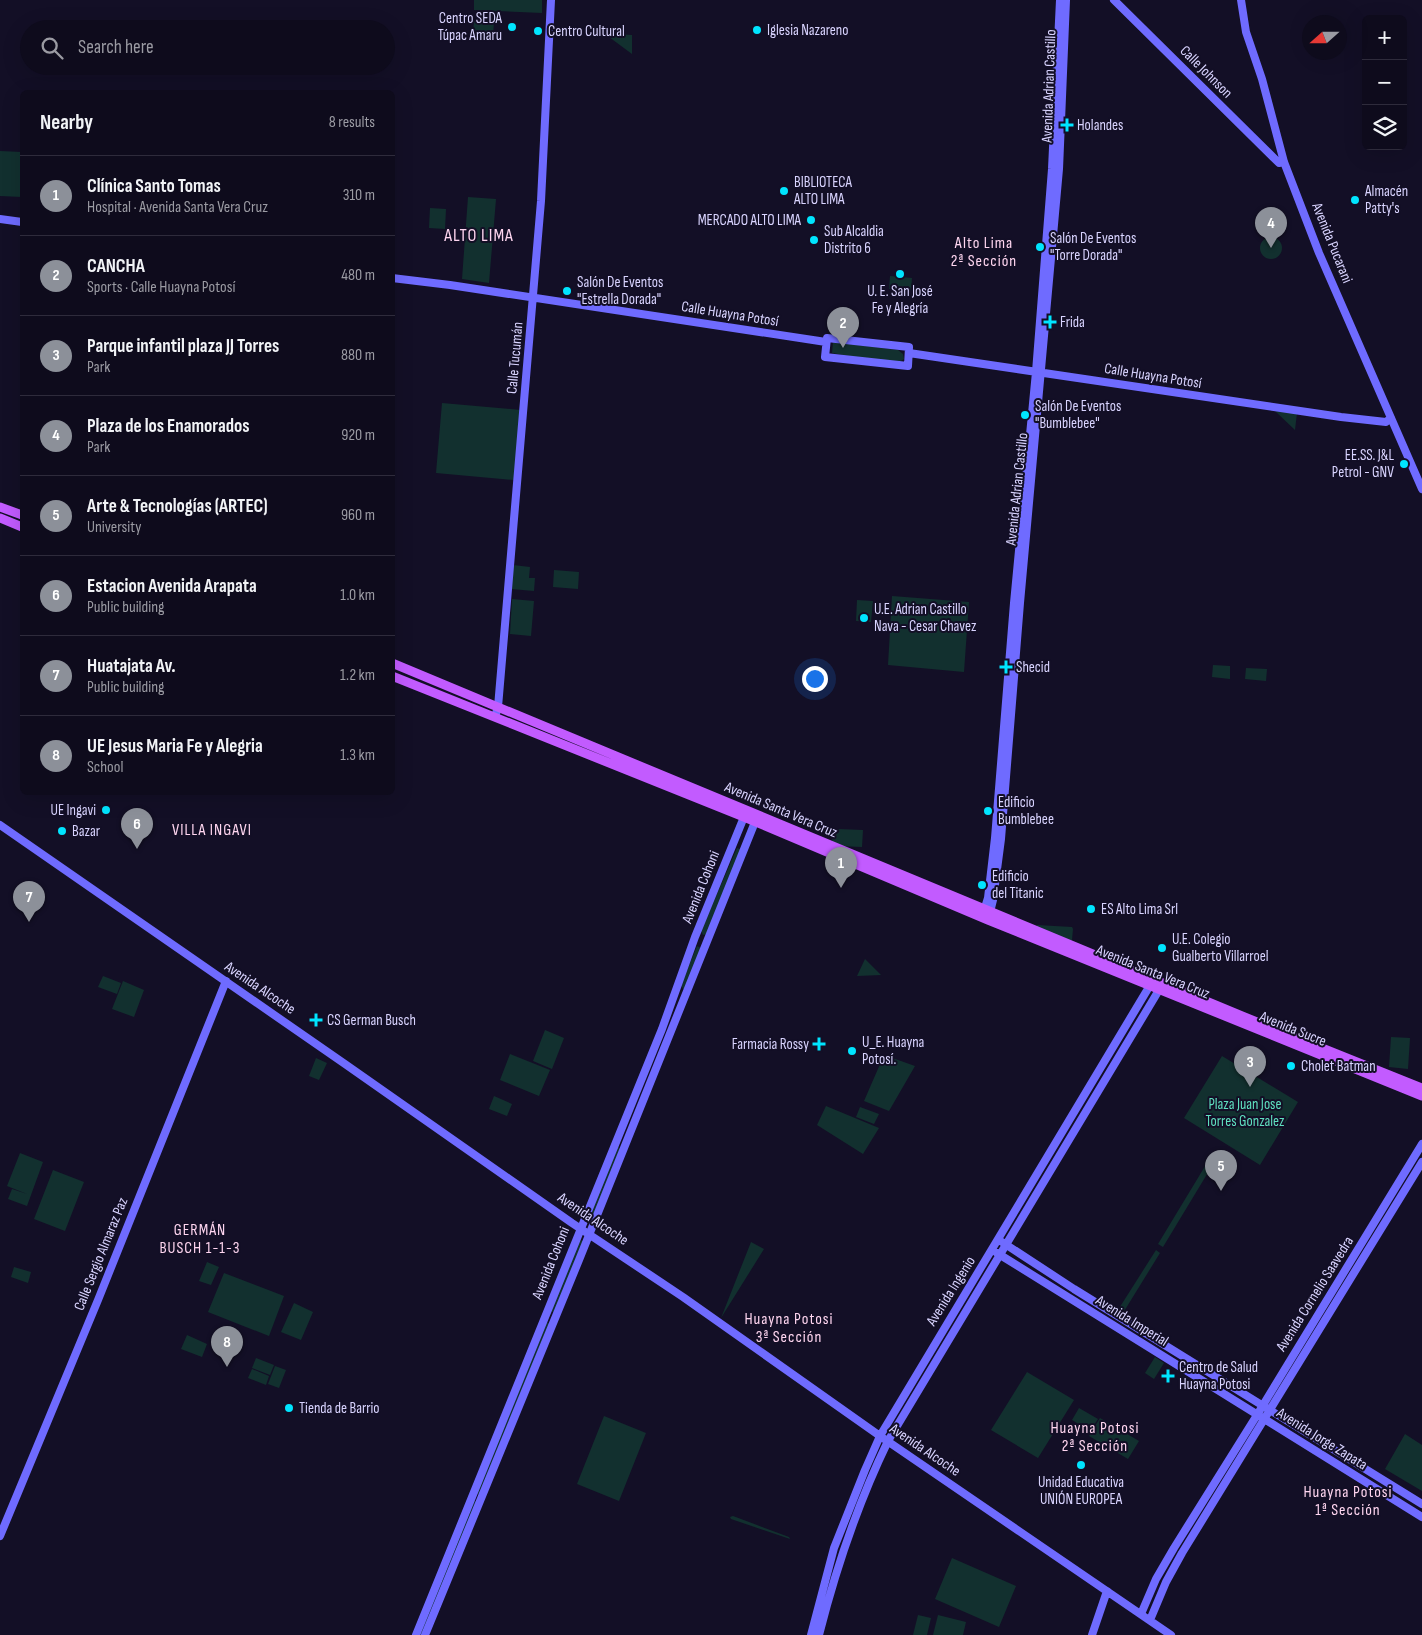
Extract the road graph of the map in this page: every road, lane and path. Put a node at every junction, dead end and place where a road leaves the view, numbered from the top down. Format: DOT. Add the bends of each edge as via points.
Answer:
graph roads {
  1 [pos="551,0"];
  2 [pos="1060,0"];
  3 [pos="1066,0"];
  4 [pos="1114,0"];
  5 [pos="1241,0"];
  6 [pos="1281,162"];
  7 [pos="0,219"];
  8 [pos="20,222"];
  9 [pos="395,278"];
  10 [pos="533,299"];
  11 [pos="826,340"];
  12 [pos="909,350"];
  13 [pos="1038,373"];
  14 [pos="1391,418"];
  15 [pos="1419,470"];
  16 [pos="1421,483"];
  17 [pos="0,507"];
  18 [pos="20,514"];
  19 [pos="0,518"];
  20 [pos="20,526"];
  21 [pos="395,664"];
  22 [pos="395,677"];
  23 [pos="498,707"];
  24 [pos="495,717"];
  25 [pos="744,817"];
  26 [pos="755,822"];
  27 [pos="0,826"];
  28 [pos="986,915"];
  29 [pos="226,981"];
  30 [pos="1152,982"];
  31 [pos="1162,986"];
  32 [pos="1240,1019"];
  33 [pos="1422,1088"];
  34 [pos="1422,1096"];
  35 [pos="1422,1144"];
  36 [pos="1422,1162"];
  37 [pos="580,1228"];
  38 [pos="590,1234"];
  39 [pos="998,1240"];
  40 [pos="1006,1244"];
  41 [pos="992,1250"];
  42 [pos="1000,1254"];
  43 [pos="1263,1405"];
  44 [pos="1270,1410"];
  45 [pos="1257,1415"];
  46 [pos="1265,1419"];
  47 [pos="880,1436"];
  48 [pos="888,1441"];
  49 [pos="1422,1504"];
  50 [pos="1422,1517"];
  51 [pos="0,1536"];
  52 [pos="1107,1591"];
  53 [pos="1141,1614"];
  54 [pos="1150,1620"];
  55 [pos="416,1635"];
  56 [pos="425,1635"];
  57 [pos="811,1635"];
  58 [pos="819,1635"];
  59 [pos="1092,1635"];
  60 [pos="1170,1635"];
  1 -- 10 [label="street, Calle Tucumán"];
  2 -- 13 [label="street, Avenida Adrian Castillo"];
  3 -- 13 [label="street, Avenida Adrian Castillo" via="1059,169"];
  4 -- 6 [label="street, Calle Johnson"];
  5 -- 6 [label="street, Avenida Pucarani" via="1246,32 1262,79"];
  6 -- 14 [label="street, Avenida Pucarani"];
  7 -- 8 [label="street"];
  9 -- 10 [label="street, Calle Huayna Potosí"];
  10 -- 11 [label="street, Calle Huayna Potosí"];
  10 -- 23 [label="street, Calle Tucumán"];
  11 -- 12 [label="street, Calle Huayna Potosí"];
  11 -- 12 [label="street" via="825,357 908,366"];
  12 -- 13 [label="street, Calle Huayna Potosí"];
  13 -- 14 [label="street, Calle Huayna Potosí" via="1377,421 1386,422"];
  13 -- 28 [label="street, Avenida Adrian Castillo" via="1001,839"];
  14 -- 15 [label="street, Avenida Pucarani"];
  15 -- 16 [label="street, Avenida Pucarani"];
  17 -- 18 [label="main road"];
  19 -- 20 [label="main road"];
  21 -- 23 [label="main road, Avenida Santa Vera Cruz"];
  22 -- 24 [label="main road, Avenida Santa Vera Cruz"];
  23 -- 24 [label="street, Calle Tucumán"];
  23 -- 28 [label="main road, Avenida Santa Vera Cruz"];
  24 -- 25 [label="main road, Avenida Santa Vera Cruz"];
  25 -- 26 [label="main road, Avenida Santa Vera Cruz"];
  25 -- 37 [label="street, Avenida Cohoni"];
  26 -- 28 [label="main road, Avenida Santa Vera Cruz"];
  26 -- 38 [label="street, Avenida Cohoni"];
  27 -- 29 [label="street, Avenida Alcoche"];
  28 -- 30 [label="main road, Avenida Santa Vera Cruz"];
  29 -- 37 [label="street, Avenida Alcoche"];
  29 -- 51 [label="street, Calle Sergio Almaraz Paz"];
  30 -- 31 [label="main road, Avenida Santa Vera Cruz"];
  30 -- 39 [label="street, Avenida Ingenio"];
  31 -- 32 [label="main road, Avenida Santa Vera Cruz"];
  31 -- 40 [label="street, Avenida Ingenio"];
  32 -- 33 [label="main road, Avenida Sucre"];
  32 -- 34 [label="main road, Avenida Sucre"];
  35 -- 43 [label="street, Avenida Cornelio Saavedra"];
  36 -- 44 [label="street, Avenida Cornelio Saavedra"];
  37 -- 38 [label="street, Avenida Alcoche"];
  37 -- 55 [label="street, Avenida Cohoni"];
  38 -- 47 [label="street, Avenida Alcoche"];
  38 -- 56 [label="street, Avenida Cohoni"];
  39 -- 40 [label="street, Avenida Imperial"];
  39 -- 41 [label="street, Avenida Ingenio"];
  40 -- 42 [label="street, Avenida Ingenio"];
  40 -- 43 [label="street, Avenida Imperial"];
  41 -- 42 [label="street, Avenida Imperial"];
  41 -- 47 [label="street, Avenida Ingenio"];
  42 -- 45 [label="street, Avenida Imperial"];
  42 -- 48 [label="street, Avenida Ingenio"];
  43 -- 44 [label="street, Avenida Jorge Zapata"];
  43 -- 45 [label="street, Avenida Cornelio Saavedra"];
  44 -- 46 [label="street, Avenida Cornelio Saavedra"];
  44 -- 49 [label="street, Avenida Jorge Zapata"];
  45 -- 46 [label="street, Avenida Jorge Zapata"];
  45 -- 53 [label="street, Avenida Cornelio Saavedra" via="1174,1548"];
  46 -- 50 [label="street, Avenida Jorge Zapata"];
  46 -- 54 [label="street, Avenida Cornelio Saavedra" via="1182,1553"];
  47 -- 48 [label="street, Avenida Alcoche"];
  47 -- 57 [label="street, Avenida Ingenio" via="834,1548"];
  48 -- 52 [label="street, Avenida Alcoche"];
  48 -- 58 [label="street, Avenida Ingenio" via="857,1511"];
  52 -- 53 [label="street, Avenida Alcoche"];
  52 -- 59 [label="street"];
  53 -- 54 [label="street, Avenida Alcoche"];
  54 -- 60 [label="street, Avenida Alcoche"];
}
